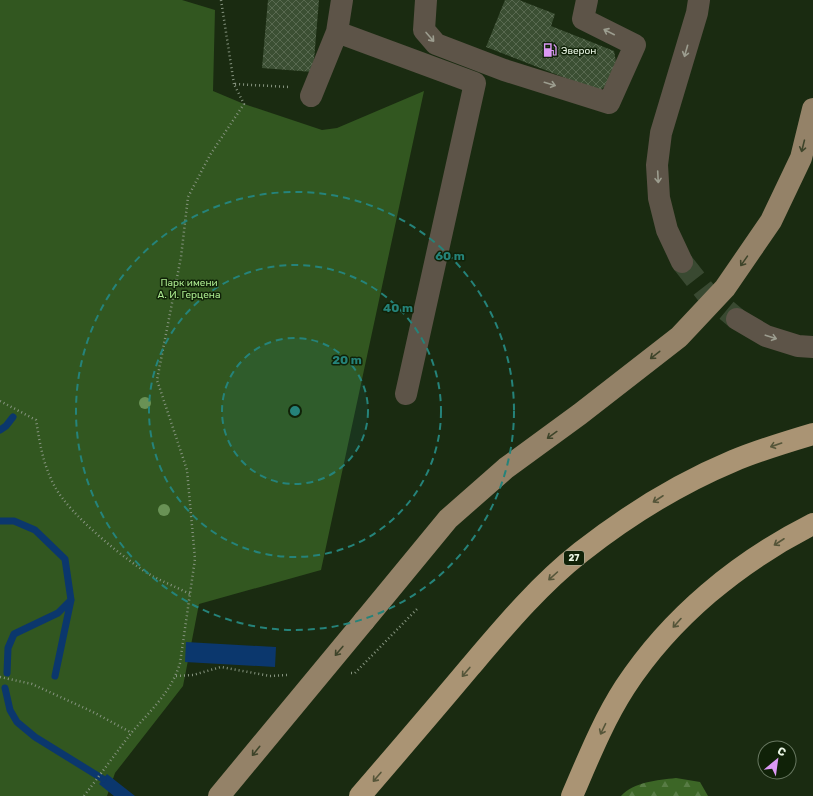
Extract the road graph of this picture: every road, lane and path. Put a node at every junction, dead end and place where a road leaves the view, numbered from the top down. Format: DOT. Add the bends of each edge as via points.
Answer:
graph roads {
  1 [pos="221,0"];
  2 [pos="342,0"];
  3 [pos="426,0"];
  4 [pos="696,4"];
  5 [pos="585,9"];
  6 [pos="337,32"];
  7 [pos="234,84"];
  8 [pos="311,96"];
  9 [pos="813,109"];
  10 [pos="682,262"];
  11 [pos="737,319"];
  12 [pos="813,347"];
  13 [pos="406,394"];
  14 [pos="1,401"];
  15 [pos="813,434"];
  16 [pos="813,524"];
  17 [pos="190,594"];
  18 [pos="0,677"];
  19 [pos="132,733"];
  20 [pos="84,796"];
  21 [pos="219,796"];
  22 [pos="360,796"];
  23 [pos="572,796"];
  1 -- 7 [label="path"];
  2 -- 6 [label="street"];
  3 -- 5 [label="street, one-way" via="424,30 436,44 504,70 609,103 635,45"];
  4 -- 10 [label="street, one-way" via="661,133 657,165 659,198 667,230"];
  6 -- 8 [label="street"];
  6 -- 13 [label="street" via="475,83"];
  7 -- 8 [label="path" via="301,88"];
  7 -- 17 [label="path" via="244,104 210,155 188,197 181,257 157,380 187,470 194,559"];
  9 -- 21 [label="main road, one-way, bridge" via="801,158 771,221 725,288 679,337 506,468 448,519"];
  11 -- 12 [label="street, one-way" via="766,336 798,346"];
  14 -- 17 [label="path" via="36,420 42,456 56,488 77,515 132,562"];
  15 -- 22 [label="highway, 27, one-way" via="734,460 698,477 664,495 580,553 521,608"];
  16 -- 23 [label="highway, one-way" via="779,542 718,585 682,617 650,653 607,719"];
  17 -- 19 [label="path" via="176,676 168,691"];
  18 -- 19 [label="path" via="32,684"];
  19 -- 20 [label="path"];
}
